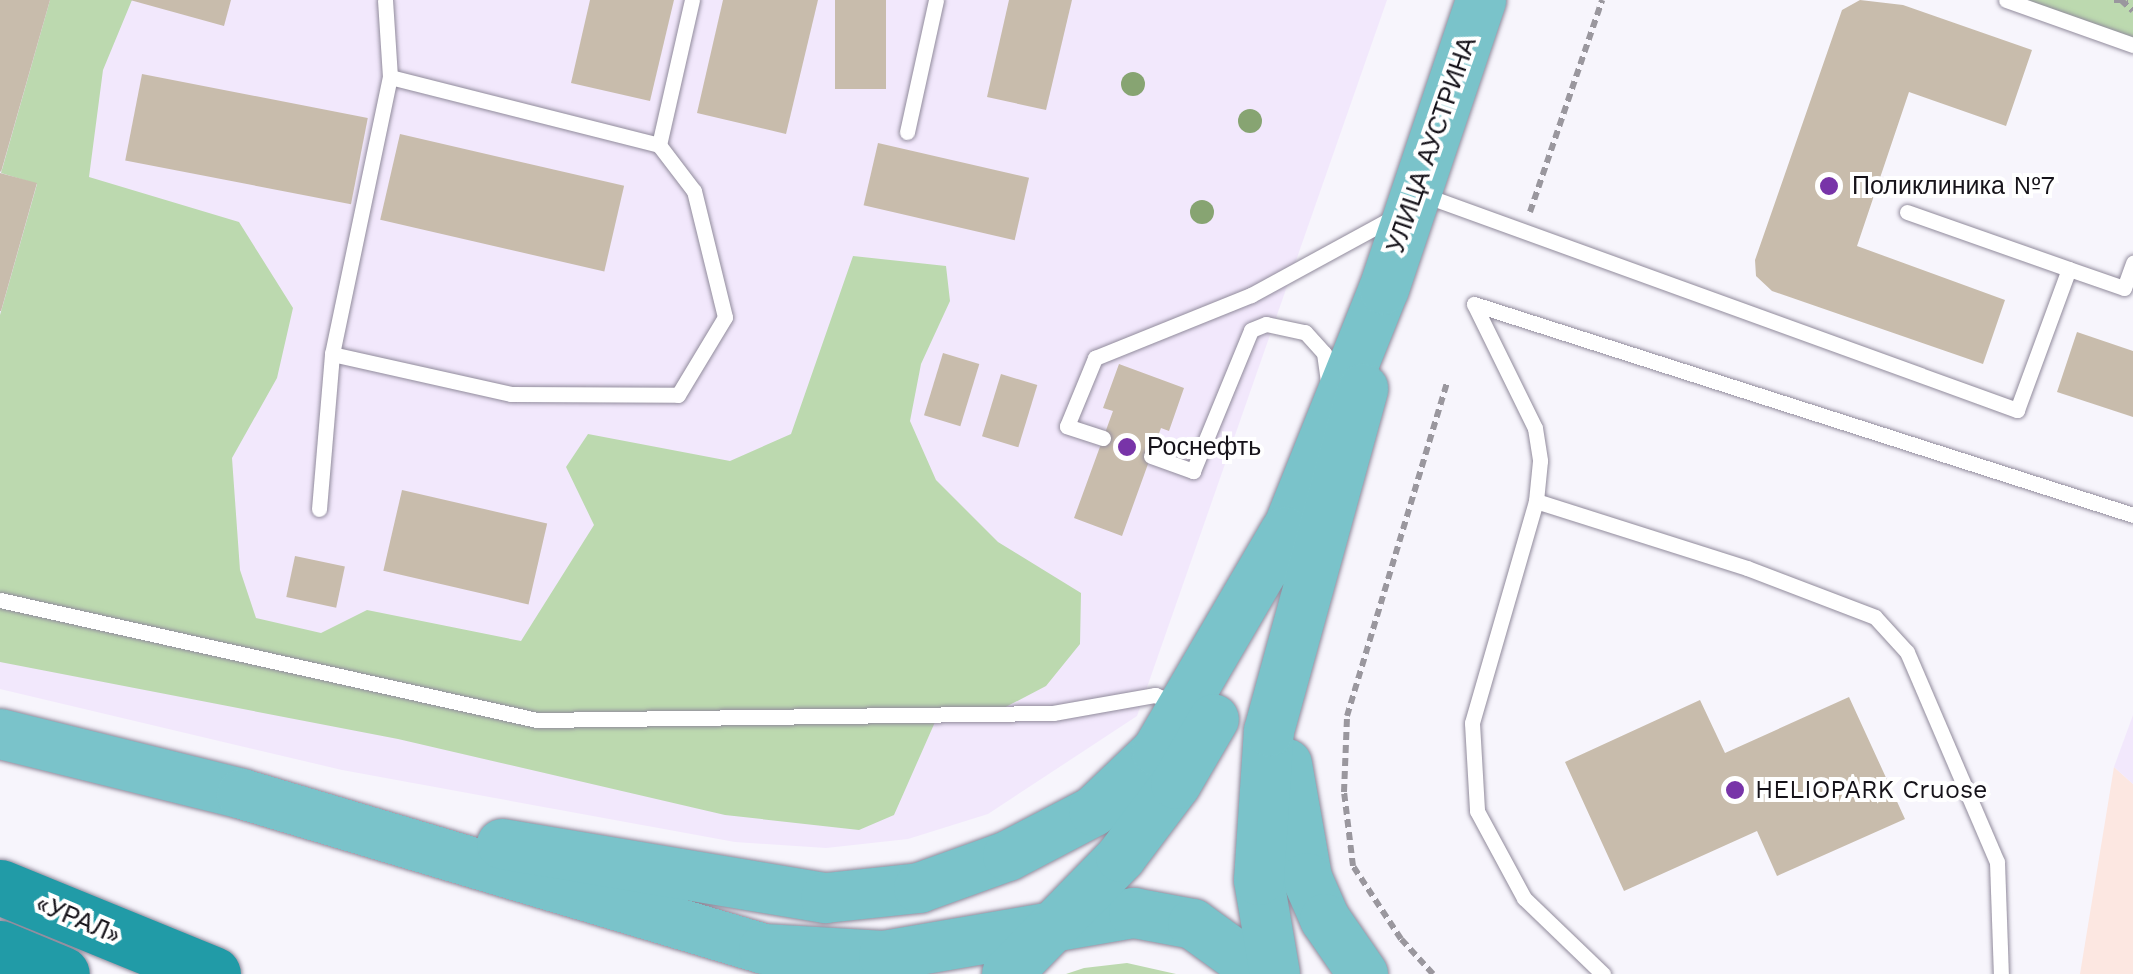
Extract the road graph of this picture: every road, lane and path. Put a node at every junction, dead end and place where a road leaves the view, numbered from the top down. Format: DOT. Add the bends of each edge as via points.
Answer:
graph roads {
  1 [pos="385,0"];
  2 [pos="692,0"];
  3 [pos="936,0"];
  4 [pos="1481,0"];
  5 [pos="1602,0"];
  6 [pos="2006,0"];
  7 [pos="2122,1"];
  8 [pos="2133,11"];
  9 [pos="2133,45"];
  10 [pos="390,77"];
  11 [pos="907,132"];
  12 [pos="659,146"];
  13 [pos="1413,200"];
  14 [pos="1907,212"];
  15 [pos="1523,231"];
  16 [pos="2133,262"];
  17 [pos="2069,268"];
  18 [pos="1384,290"];
  19 [pos="2128,290"];
  20 [pos="332,354"];
  21 [pos="1446,383"];
  22 [pos="1103,438"];
  23 [pos="1316,445"];
  24 [pos="1151,456"];
  25 [pos="1536,501"];
  26 [pos="319,510"];
  27 [pos="2133,515"];
  28 [pos="1285,532"];
  29 [pos="1304,596"];
  30 [pos="0,600"];
  31 [pos="1185,708"];
  32 [pos="0,734"];
  33 [pos="242,794"];
  34 [pos="0,886"];
  35 [pos="1054,925"];
  36 [pos="0,948"];
  37 [pos="62,974"];
  38 [pos="213,974"];
  39 [pos="1007,974"];
  40 [pos="1262,974"];
  41 [pos="1275,974"];
  42 [pos="1363,974"];
  43 [pos="1433,974"];
  44 [pos="1603,974"];
  45 [pos="2001,974"];
  1 -- 10 [label="lane"];
  2 -- 12 [label="lane"];
  3 -- 11 [label="lane"];
  4 -- 13 [label="main road, УЛИЦА АУСТРИНА"];
  5 -- 15 [label="path"];
  6 -- 9 [label="lane"];
  7 -- 8 [label="path"];
  10 -- 12 [label="lane"];
  10 -- 20 [label="lane"];
  12 -- 20 [label="lane" via="694,191 724,316 678,395 512,394"];
  13 -- 15 [label="lane"];
  13 -- 18 [label="main road, УЛИЦА АУСТРИНА"];
  13 -- 22 [label="lane" via="1251,295 1095,358 1067,426"];
  14 -- 17 [label="lane"];
  15 -- 17 [label="lane" via="2016,410"];
  16 -- 19 [label="lane"];
  17 -- 19 [label="lane"];
  18 -- 23 [label="main road"];
  18 -- 29 [label="main road" via="1350,456"];
  20 -- 26 [label="lane"];
  21 -- 43 [label="path" via="1347,716 1344,792 1353,866"];
  23 -- 24 [label="lane" via="1328,389 1324,352 1305,332 1266,324 1240,344 1193,470"];
  23 -- 28 [label="main road"];
  25 -- 27 [label="lane" via="1535,428 1474,304"];
  25 -- 44 [label="lane" via="1472,722 1478,811 1524,898"];
  25 -- 45 [label="lane" via="1875,617 1907,652 1998,862"];
  28 -- 31 [label="main road"];
  28 -- 35 [label="main road" via="1213,721 1176,784 1121,858"];
  29 -- 41 [label="main road" via="1269,731 1262,790 1260,880"];
  29 -- 42 [label="main road" via="1286,757 1296,832 1325,920"];
  30 -- 31 [label="lane" via="537,720 1052,714 1154,695"];
  31 -- 33 [label="main road" via="1127,786 1081,819 972,870 873,896 826,898 715,884"];
  32 -- 33 [label="main road"];
  33 -- 35 [label="main road" via="764,949 884,956"];
  34 -- 38 [label="highway, «УРАЛ»"];
  35 -- 39 [label="main road"];
  35 -- 40 [label="main road" via="1160,915 1218,938"];
  36 -- 37 [label="highway"];
}
